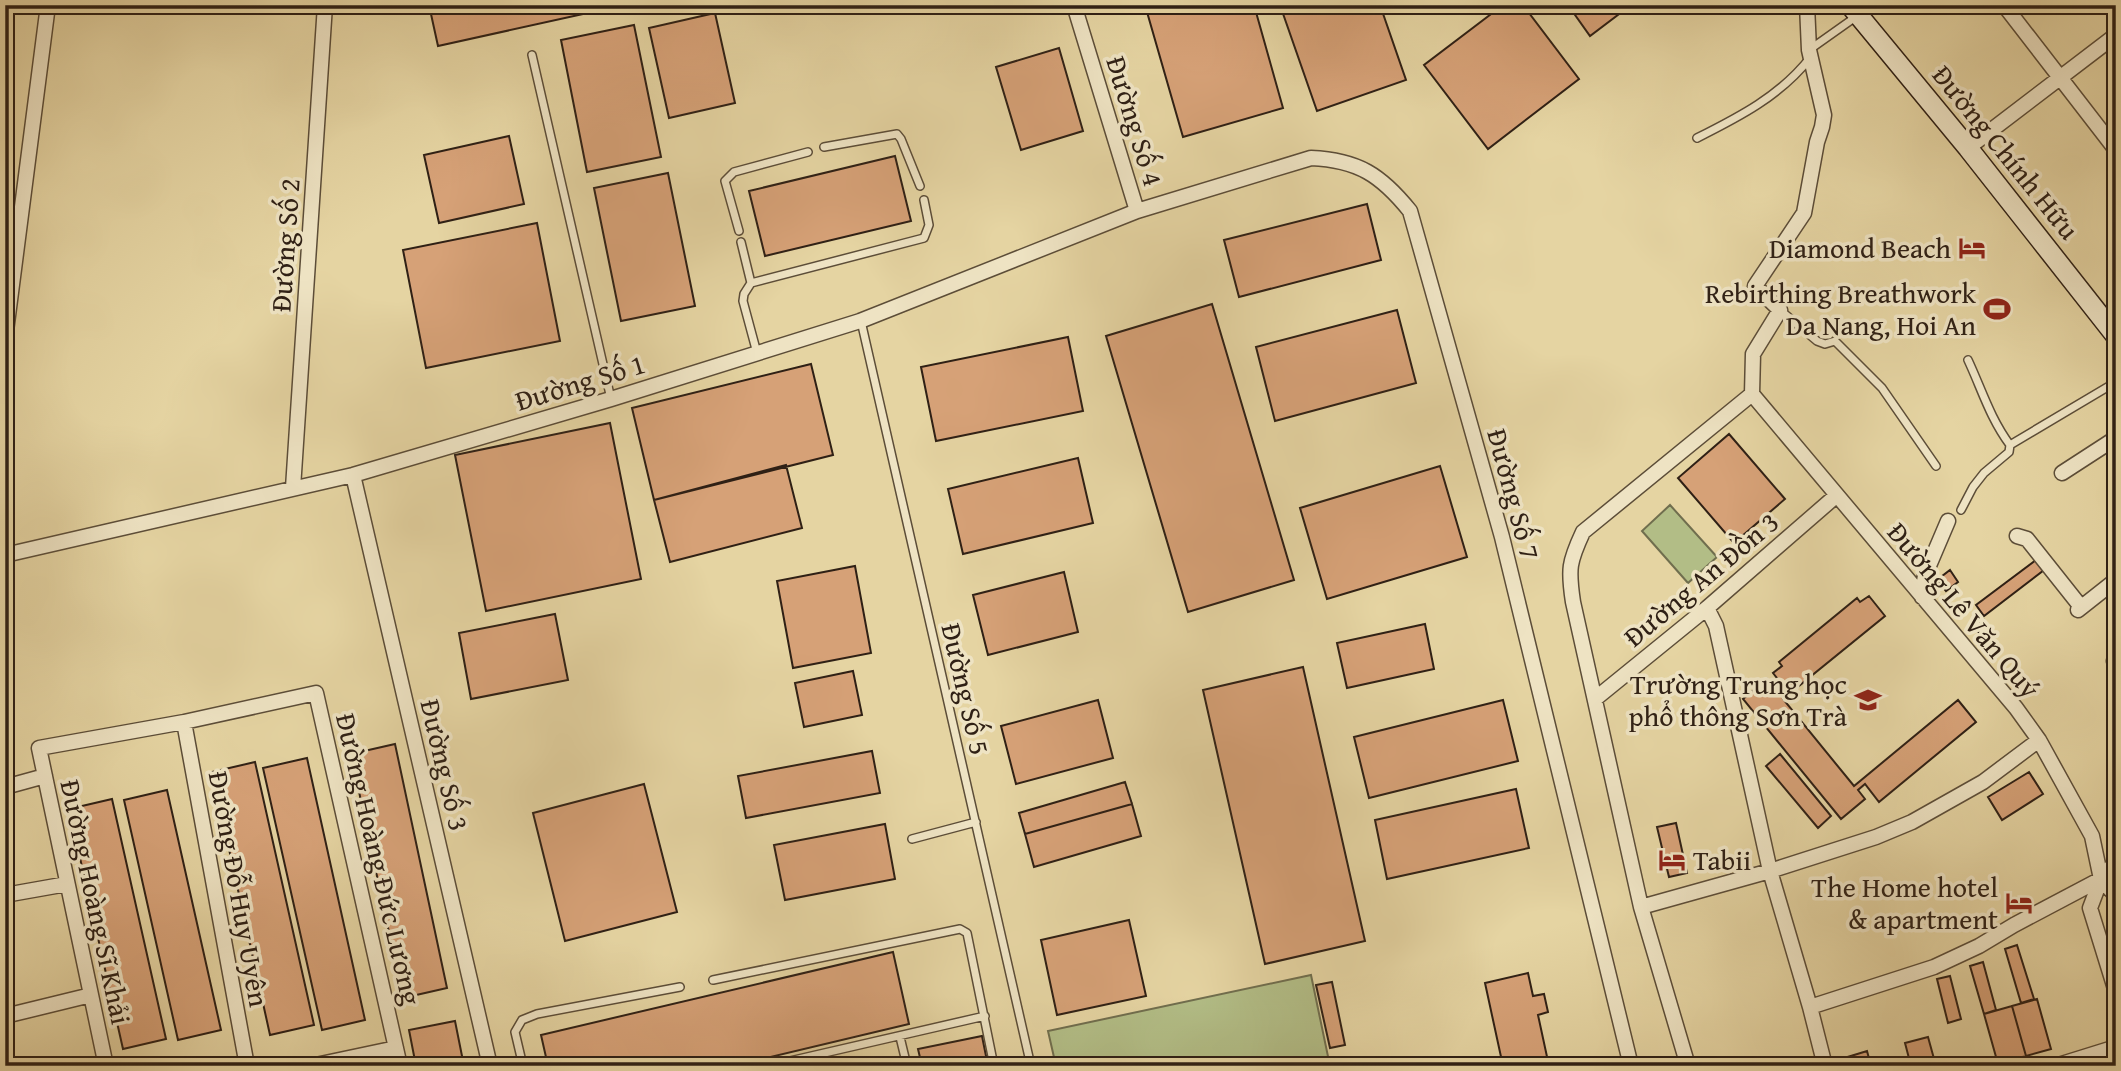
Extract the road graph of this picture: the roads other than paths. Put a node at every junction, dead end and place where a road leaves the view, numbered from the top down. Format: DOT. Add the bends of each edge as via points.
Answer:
graph roads {
  1 [pos="48,5"];
  2 [pos="325,5"];
  3 [pos="1074,5"];
  4 [pos="1807,5"];
  5 [pos="2004,5"];
  6 [pos="1854,10"];
  7 [pos="2116,35"];
  8 [pos="1810,54"];
  9 [pos="532,55"];
  10 [pos="2061,77"];
  11 [pos="1697,138"];
  12 [pos="824,147"];
  13 [pos="1968,148"];
  14 [pos="2116,150"];
  15 [pos="808,152"];
  16 [pos="920,186"];
  17 [pos="924,200"];
  18 [pos="1153,206"];
  19 [pos="1136,211"];
  20 [pos="739,231"];
  21 [pos="741,242"];
  22 [pos="751,283"];
  23 [pos="1780,310"];
  24 [pos="7,315"];
  25 [pos="860,321"];
  26 [pos="2116,336"];
  27 [pos="5,339"];
  28 [pos="757,353"];
  29 [pos="1968,360"];
  30 [pos="2116,382"];
  31 [pos="1752,394"];
  32 [pos="611,399"];
  33 [pos="2116,438"];
  34 [pos="2010,445"];
  35 [pos="1936,466"];
  36 [pos="2062,473"];
  37 [pos="353,475"];
  38 [pos="293,488"];
  39 [pos="1837,495"];
  40 [pos="1961,510"];
  41 [pos="1948,521"];
  42 [pos="2017,536"];
  43 [pos="5,555"];
  44 [pos="2116,580"];
  45 [pos="1922,597"];
  46 [pos="1707,608"];
  47 [pos="1595,699"];
  48 [pos="184,722"];
  49 [pos="2039,740"];
  50 [pos="39,748"];
  51 [pos="45,776"];
  52 [pos="5,787"];
  53 [pos="975,822"];
  54 [pos="912,839"];
  55 [pos="2116,861"];
  56 [pos="1770,870"];
  57 [pos="2101,879"];
  58 [pos="67,884"];
  59 [pos="5,895"];
  60 [pos="2116,896"];
  61 [pos="1641,908"];
  62 [pos="713,980"];
  63 [pos="680,986"];
  64 [pos="2116,992"];
  65 [pos="91,995"];
  66 [pos="1811,1007"];
  67 [pos="5,1016"];
  68 [pos="985,1016"];
  69 [pos="900,1037"];
  70 [pos="2116,1046"];
  71 [pos="396,1048"];
  72 [pos="106,1066"];
  73 [pos="247,1066"];
  74 [pos="311,1066"];
  75 [pos="400,1066"];
  76 [pos="490,1066"];
  77 [pos="523,1066"];
  78 [pos="768,1066"];
  79 [pos="907,1066"];
  80 [pos="994,1066"];
  81 [pos="1031,1066"];
  82 [pos="1631,1066"];
  83 [pos="1688,1066"];
  84 [pos="1825,1066"];
  85 [pos="2055,1066"];
  1 -- 24 [label="street"];
  2 -- 38 [label="street, Đường Số 2"];
  3 -- 19 [label="street, Đường Số 4"];
  4 -- 8 [label="street"];
  5 -- 10 [label="street"];
  6 -- 8 [label="lane"];
  6 -- 13 [label="street, Đường Chính Hữu"];
  7 -- 10 [label="street"];
  8 -- 11 [label="lane" via="1776,93"];
  8 -- 23 [label="street" via="1824,115 1804,213 1755,286"];
  9 -- 32 [label="lane"];
  10 -- 13 [label="street"];
  10 -- 14 [label="street"];
  12 -- 16 [label="lane" via="897,134"];
  13 -- 26 [label="street, Đường Chính Hữu"];
  15 -- 20 [label="lane" via="729,176 725,181"];
  17 -- 22 [label="lane" via="929,225 924,238"];
  18 -- 19 [label="street, Đường Số 1"];
  18 -- 82 [label="street, Đường Số 7" via="1311,158 1336,159 1370,172 1410,211 1502,537"];
  19 -- 25 [label="street, Đường Số 1"];
  21 -- 22 [label="lane"];
  22 -- 28 [label="lane" via="743,301"];
  23 -- 31 [label="street" via="1753,354"];
  23 -- 35 [label="lane" via="1817,341 1835,341 1881,388"];
  24 -- 27 [label="street"];
  25 -- 28 [label="street, Đường Số 1"];
  25 -- 53 [label="lane, Đường Số 5"];
  28 -- 32 [label="street, Đường Số 1"];
  29 -- 34 [label="lane" via="1990,415"];
  30 -- 34 [label="lane"];
  31 -- 39 [label="street, Đường Lê Văn Quý"];
  31 -- 47 [label="street" via="1584,532 1569,573"];
  32 -- 37 [label="street, Đường Số 1"];
  33 -- 36 [label="street"];
  34 -- 40 [label="lane" via="2009,452 1973,487"];
  37 -- 38 [label="street, Đường Số 1"];
  37 -- 76 [label="street, Đường Số 3"];
  38 -- 43 [label="street, Đường Số 1"];
  39 -- 45 [label="street, Đường Lê Văn Quý"];
  39 -- 46 [label="street, Đường An Đồn 3"];
  41 -- 45 [label="street" via="1925,575"];
  42 -- 44 [label="street" via="2027,539 2080,609"];
  45 -- 49 [label="street, Đường Lê Văn Quý"];
  46 -- 47 [label="street, Đường An Đồn 3"];
  46 -- 56 [label="street" via="1716,626"];
  47 -- 61 [label="street"];
  48 -- 50 [label="street, Đường Hoàng Đức Lương"];
  48 -- 71 [label="street, Đường Hoàng Đức Lương" via="316,693"];
  48 -- 73 [label="street, Đường Đỗ Huy Uyên"];
  49 -- 56 [label="street" via="1983,782 1912,822"];
  49 -- 57 [label="street, Đường Lê Văn Quý" via="2092,836"];
  50 -- 51 [label="street, Đường Hoàng Sĩ Khải"];
  51 -- 52 [label="street"];
  51 -- 58 [label="street, Đường Hoàng Sĩ Khải"];
  53 -- 54 [label="lane"];
  53 -- 81 [label="lane, Đường Số 5"];
  55 -- 57 [label="street"];
  56 -- 61 [label="street"];
  56 -- 66 [label="street"];
  57 -- 60 [label="street, Đường Lê Văn Quý"];
  57 -- 64 [label="street, Đường Lê Văn Quý" via="2090,908"];
  57 -- 66 [label="street" via="1934,967"];
  58 -- 59 [label="street"];
  58 -- 65 [label="street, Đường Hoàng Sĩ Khải"];
  61 -- 83 [label="street"];
  62 -- 68 [label="lane" via="960,929 967,933"];
  63 -- 77 [label="lane" via="522,1020 515,1032"];
  65 -- 67 [label="street"];
  65 -- 72 [label="street, Đường Hoàng Sĩ Khải"];
  66 -- 84 [label="street"];
  68 -- 69 [label="lane"];
  68 -- 80 [label="lane"];
  69 -- 78 [label="lane"];
  69 -- 79 [label="lane"];
  70 -- 85 [label="street"];
  71 -- 74 [label="street"];
  71 -- 75 [label="street, Đường Hoàng Đức Lương"];
}
